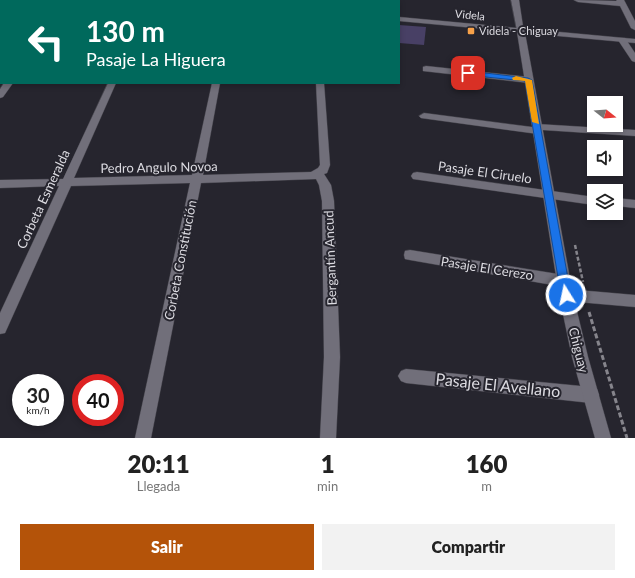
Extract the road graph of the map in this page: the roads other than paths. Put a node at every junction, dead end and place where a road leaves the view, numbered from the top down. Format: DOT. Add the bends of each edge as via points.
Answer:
graph roads {
  1 [pos="516,0"];
  2 [pos="578,0"];
  3 [pos="621,2"];
  4 [pos="400,19"];
  5 [pos="635,28"];
  6 [pos="521,31"];
  7 [pos="622,40"];
  8 [pos="635,41"];
  9 [pos="635,59"];
  10 [pos="426,69"];
  11 [pos="528,80"];
  12 [pos="8,84"];
  13 [pos="112,84"];
  14 [pos="216,84"];
  15 [pos="320,84"];
  16 [pos="0,95"];
  17 [pos="424,116"];
  18 [pos="537,129"];
  19 [pos="635,133"];
  20 [pos="318,174"];
  21 [pos="417,176"];
  22 [pos="196,180"];
  23 [pos="66,183"];
  24 [pos="0,184"];
  25 [pos="549,195"];
  26 [pos="587,200"];
  27 [pos="623,203"];
  28 [pos="635,204"];
  29 [pos="410,256"];
  30 [pos="564,281"];
  31 [pos="566,295"];
  32 [pos="635,301"];
  33 [pos="0,328"];
  34 [pos="406,376"];
  35 [pos="591,395"];
  36 [pos="143,438"];
  37 [pos="328,438"];
  38 [pos="603,438"];
  1 -- 6 [label="street, Chiguay"];
  2 -- 3 [label="street"];
  3 -- 5 [label="street"];
  4 -- 6 [label="street, Videla"];
  6 -- 7 [label="street, Videla"];
  6 -- 11 [label="street, Chiguay"];
  7 -- 8 [label="street, Videla"];
  7 -- 9 [label="street"];
  10 -- 11 [label="street"];
  11 -- 18 [label="street, Chiguay"];
  12 -- 16 [label="street"];
  13 -- 23 [label="street, Corbeta Esmeralda"];
  14 -- 22 [label="street, Corbeta Constitución"];
  15 -- 20 [label="street" via="325,166"];
  17 -- 18 [label="street"];
  18 -- 19 [label="street"];
  18 -- 25 [label="street, Chiguay"];
  20 -- 22 [label="street, Pedro Angulo Novoa" via="305,177"];
  20 -- 37 [label="street, Bergantín Ancud" via="325,185 328,201 332,357"];
  21 -- 25 [label="street, Pasaje El Ciruelo"];
  22 -- 23 [label="street, Pedro Angulo Novoa"];
  22 -- 36 [label="street, Corbeta Constitución"];
  23 -- 24 [label="street, Pedro Angulo Novoa"];
  23 -- 33 [label="street, Corbeta Esmeralda"];
  25 -- 26 [label="street, Pasaje El Ciruelo"];
  25 -- 30 [label="street, Chiguay"];
  27 -- 28 [label="street"];
  29 -- 30 [label="street, Pasaje El Cerezo"];
  30 -- 31 [label="street, Chiguay"];
  31 -- 32 [label="street"];
  31 -- 35 [label="street, Chiguay"];
  34 -- 35 [label="street, Pasaje El Avellano"];
  35 -- 38 [label="street, Chiguay"];
}
